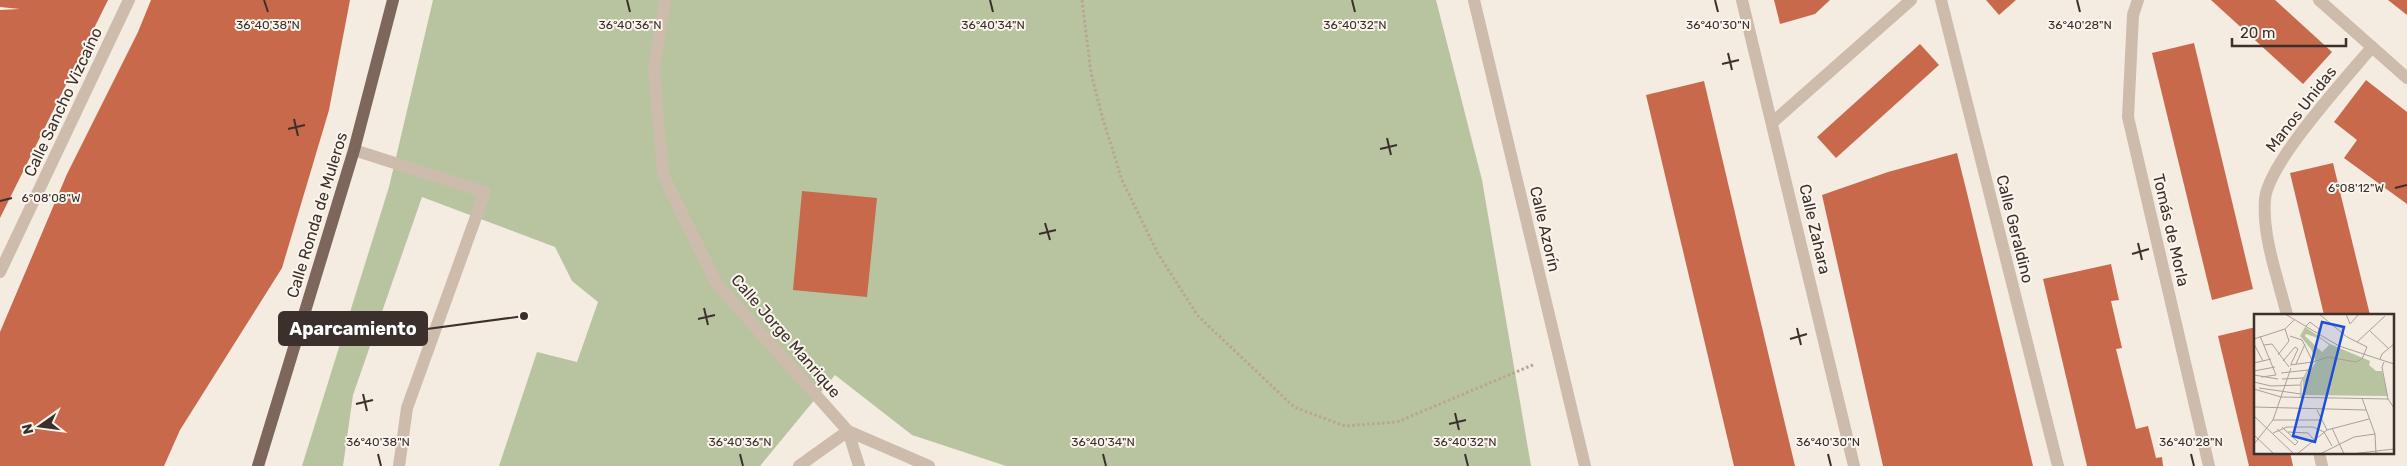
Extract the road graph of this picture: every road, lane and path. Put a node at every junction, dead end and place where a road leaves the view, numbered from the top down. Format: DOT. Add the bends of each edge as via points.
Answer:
graph roads {
  1 [pos="129,0"];
  2 [pos="393,0"];
  3 [pos="665,0"];
  4 [pos="1082,0"];
  5 [pos="1474,0"];
  6 [pos="1742,0"];
  7 [pos="1910,0"];
  8 [pos="1941,0"];
  9 [pos="2138,0"];
  10 [pos="2319,0"];
  11 [pos="2372,47"];
  12 [pos="2407,78"];
  13 [pos="1773,122"];
  14 [pos="354,150"];
  15 [pos="0,272"];
  16 [pos="2287,314"];
  17 [pos="1558,355"];
  18 [pos="848,431"];
  19 [pos="258,466"];
  20 [pos="399,466"];
  21 [pos="799,466"];
  22 [pos="859,466"];
  23 [pos="928,466"];
  24 [pos="1585,466"];
  25 [pos="1854,466"];
  26 [pos="2058,466"];
  27 [pos="2209,466"];
  1 -- 15 [label="street, Calle Sancho Vizcaíno"];
  2 -- 14 [label="main road, Calle Ronda de Muleros"];
  3 -- 18 [label="street, Calle Jorge Manrique" via="654,68 663,175 717,284"];
  4 -- 17 [label="path" via="1091,73 1102,116 1122,180 1157,252 1198,316 1294,407 1345,426 1397,422"];
  5 -- 17 [label="street, Calle Azorín"];
  6 -- 13 [label="street, Calle Zahara"];
  7 -- 13 [label="street"];
  8 -- 26 [label="street, Calle Geraldino"];
  9 -- 27 [label="street, Tomás de Morla" via="2133,15 2128,117"];
  10 -- 11 [label="street"];
  11 -- 12 [label="street"];
  11 -- 16 [label="street, Manos Unidas" via="2280,161 2265,196 2265,223"];
  13 -- 25 [label="street, Calle Zahara"];
  14 -- 19 [label="main road, Calle Ronda de Muleros"];
  14 -- 20 [label="street" via="485,192 407,408"];
  17 -- 24 [label="street, Calle Azorín"];
  18 -- 21 [label="street"];
  18 -- 22 [label="street, Calle Jorge Manrique"];
  18 -- 23 [label="street, Calle Jorge Manrique"];
}
